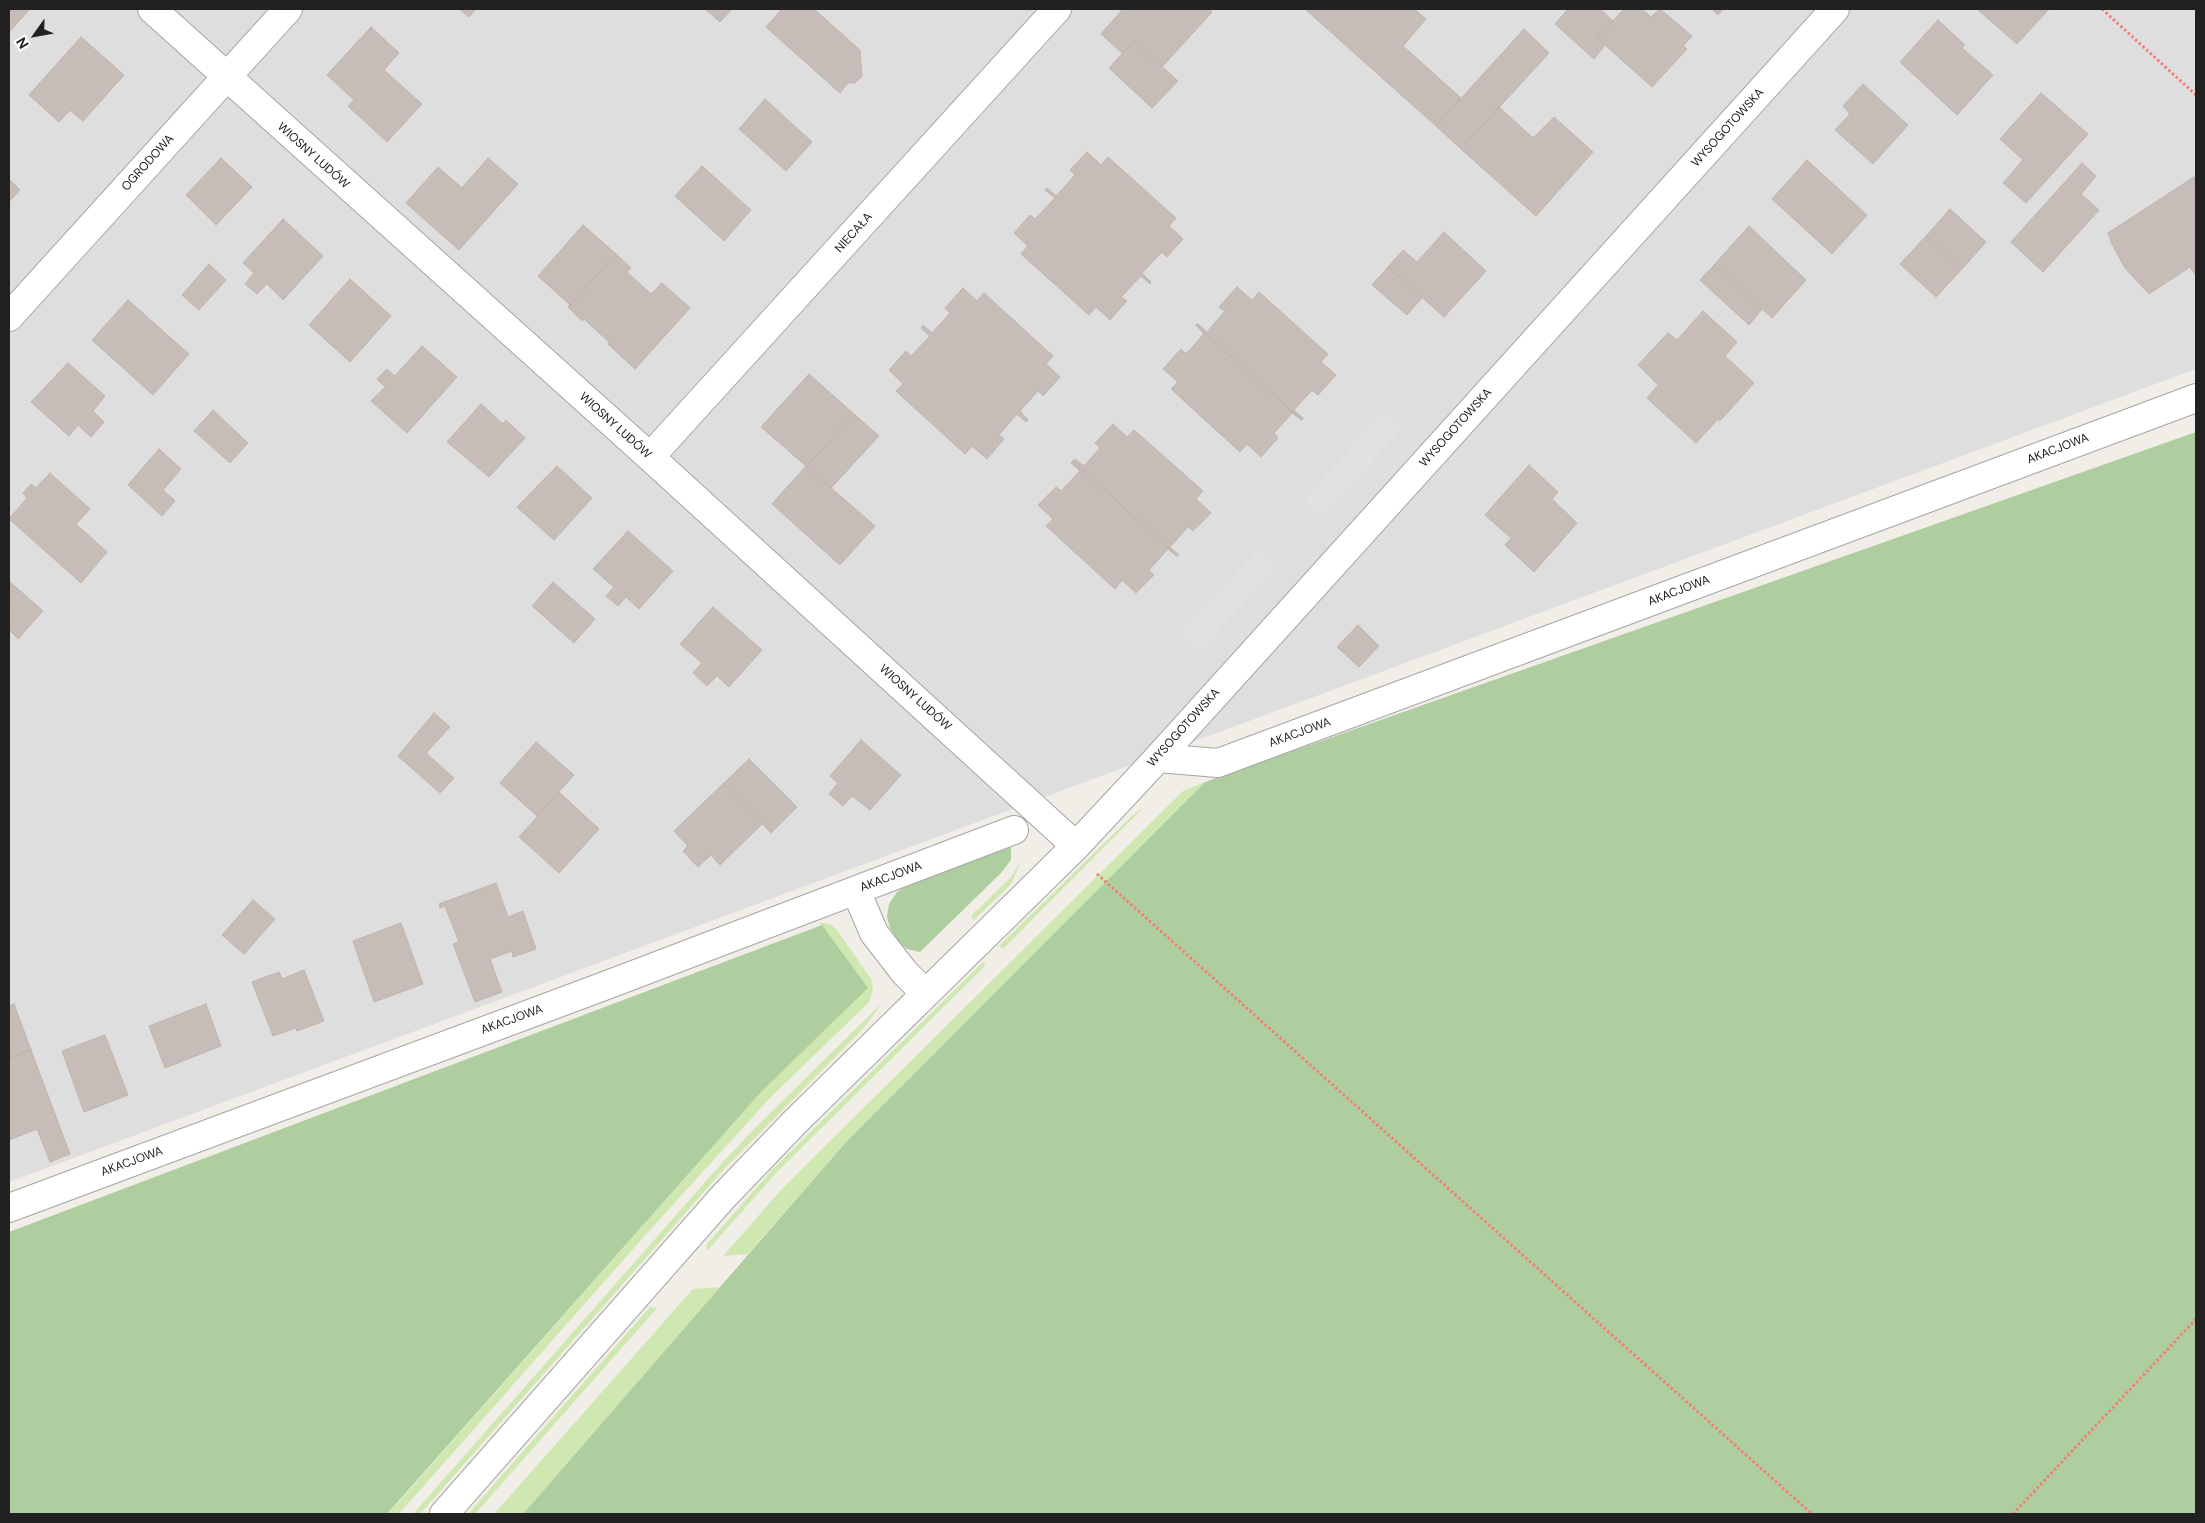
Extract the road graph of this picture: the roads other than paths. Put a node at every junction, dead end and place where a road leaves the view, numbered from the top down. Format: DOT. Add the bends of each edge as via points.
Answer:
graph roads {
  1 [pos="152,9"];
  2 [pos="288,9"];
  3 [pos="1058,9"];
  4 [pos="1835,9"];
  5 [pos="226,78"];
  6 [pos="9,317"];
  7 [pos="2196,398"];
  8 [pos="650,457"];
  9 [pos="1158,758"];
  10 [pos="1014,830"];
  11 [pos="1076,846"];
  12 [pos="856,891"];
  13 [pos="925,993"];
  14 [pos="9,1208"];
  15 [pos="444,1514"];
  1 -- 5 [label="street, WIOSNY LUDÓW"];
  2 -- 5 [label="street, OGRODOWA"];
  3 -- 8 [label="street, NIECAŁA"];
  4 -- 9 [label="street, WYSOGOTOWSKA"];
  5 -- 6 [label="street, OGRODOWA"];
  5 -- 8 [label="street, WIOSNY LUDÓW"];
  7 -- 9 [label="street, AKACJOWA" via="1218,763"];
  8 -- 11 [label="street, WIOSNY LUDÓW"];
  9 -- 11 [label="street, WYSOGOTOWSKA"];
  10 -- 12 [label="street, AKACJOWA"];
  11 -- 13 [label="street, WYSOGOTOWSKA"];
  12 -- 13 [label="street" via="874,933"];
  12 -- 14 [label="street, AKACJOWA"];
  13 -- 15 [label="street, WYSOGOTOWSKA" via="723,1197"];
}
